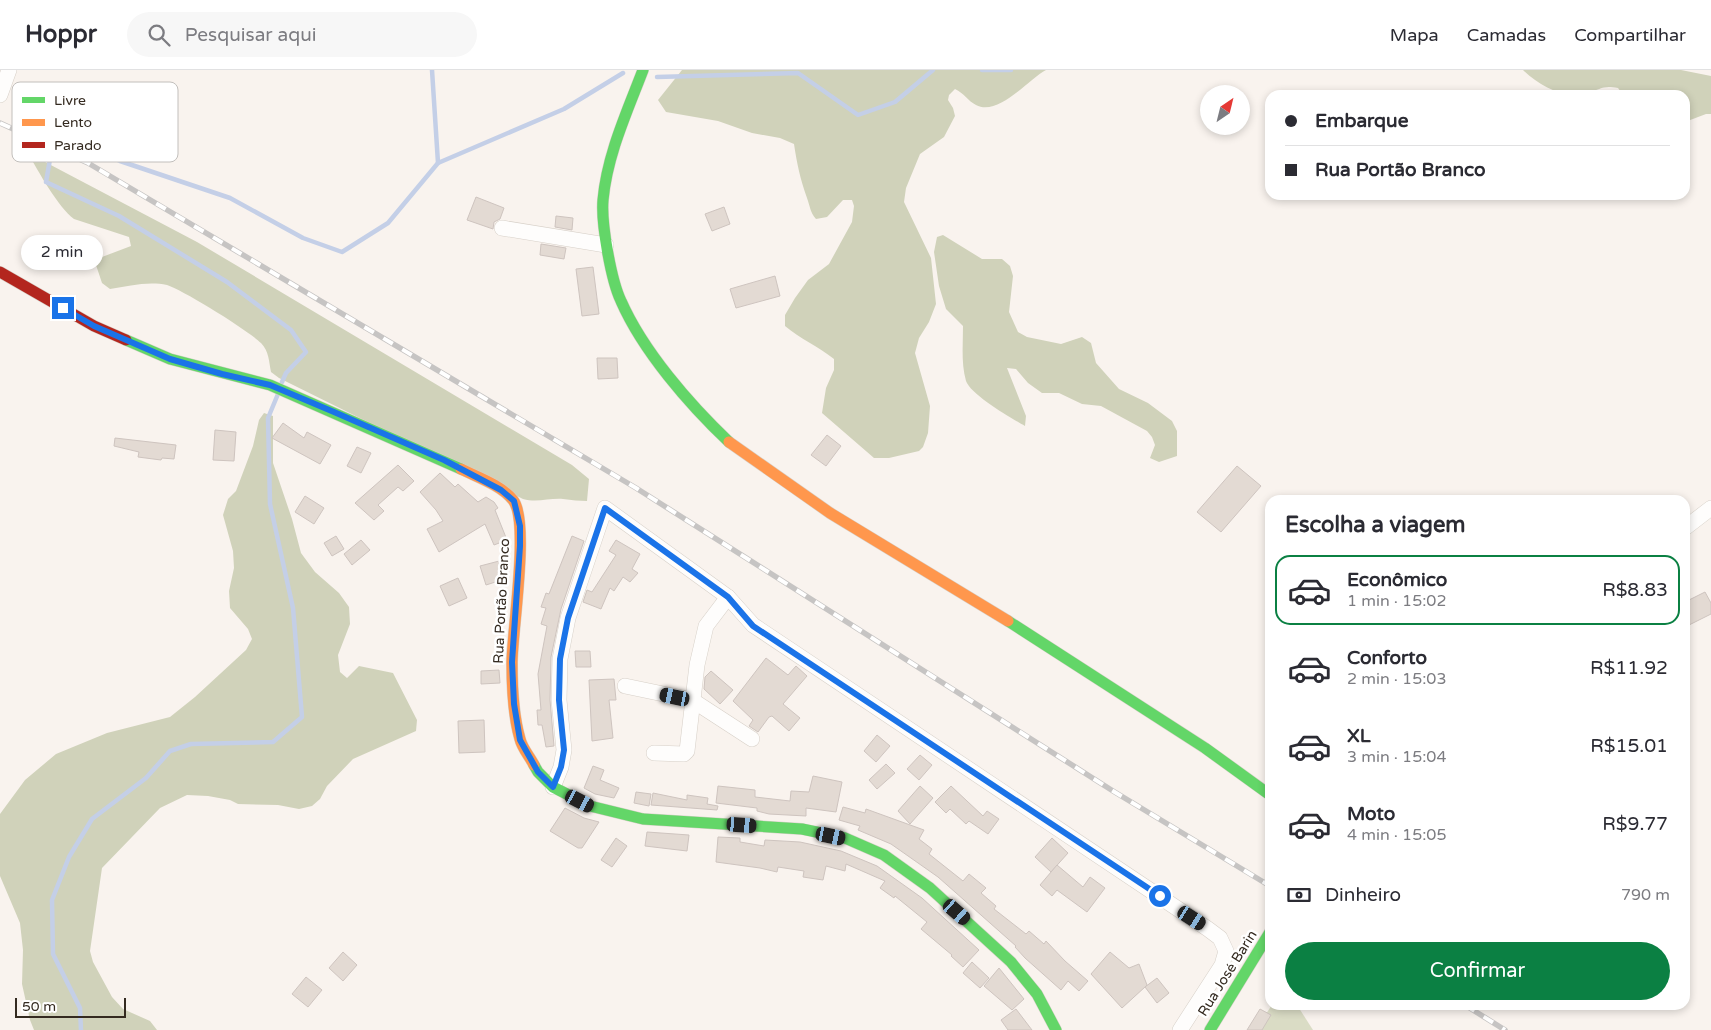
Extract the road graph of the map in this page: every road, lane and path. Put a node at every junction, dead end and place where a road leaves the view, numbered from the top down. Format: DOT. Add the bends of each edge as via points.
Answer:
graph roads {
  1 [pos="9,70"];
  2 [pos="643,70"];
  3 [pos="0,95"];
  4 [pos="502,228"];
  5 [pos="606,245"];
  6 [pos="0,272"];
  7 [pos="1711,508"];
  8 [pos="1690,524"];
  9 [pos="728,597"];
  10 [pos="625,686"];
  11 [pos="692,700"];
  12 [pos="752,739"];
  13 [pos="654,753"];
  14 [pos="553,787"];
  15 [pos="1265,791"];
  16 [pos="1265,940"];
  17 [pos="1056,1030"];
  18 [pos="1180,1030"];
  19 [pos="1210,1030"];
  1 -- 3 [label="street"];
  2 -- 5 [label="street" via="614,146 604,192"];
  4 -- 5 [label="street"];
  5 -- 15 [label="street" via="620,300 652,354 682,393 728,441 830,513 970,597 1197,743"];
  6 -- 14 [label="street, Rua Portão Branco" via="94,326 170,359 279,389 444,460 501,490 514,501 520,526 512,662 514,704 520,740 538,772"];
  7 -- 8 [label="street"];
  9 -- 11 [label="street" via="706,626"];
  9 -- 14 [label="street" via="605,508 568,618 560,659 559,700 564,750"];
  9 -- 18 [label="street" via="753,626 1220,938 1226,951 1222,965"];
  10 -- 11 [label="street"];
  11 -- 12 [label="street"];
  11 -- 13 [label="street" via="688,751 684,754"];
  14 -- 17 [label="street, Rua Portão Branco" via="590,806 642,819 802,829 845,838 884,854 930,888 1011,962 1037,994"];
  16 -- 19 [label="street, Rua José Barin"];
}
